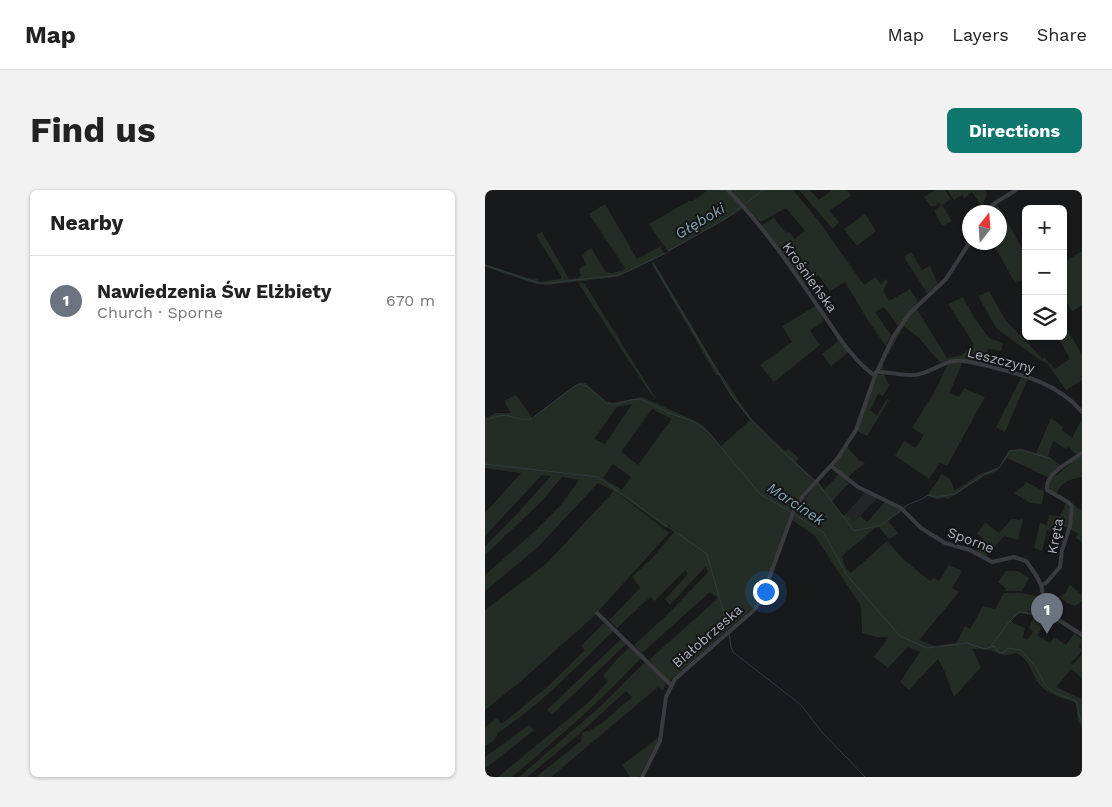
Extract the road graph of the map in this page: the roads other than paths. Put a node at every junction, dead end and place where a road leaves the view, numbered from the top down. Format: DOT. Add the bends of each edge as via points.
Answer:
graph roads {
  1 [pos="728,190"];
  2 [pos="1016,190"];
  3 [pos="993,205"];
  4 [pos="964,250"];
  5 [pos="875,374"];
  6 [pos="1082,412"];
  7 [pos="1082,453"];
  8 [pos="832,467"];
  9 [pos="1041,586"];
  10 [pos="597,613"];
  11 [pos="1082,635"];
  12 [pos="671,685"];
  13 [pos="642,777"];
  1 -- 5 [label="street, Krośnieńska" via="774,245 844,343 865,369"];
  2 -- 3 [label="street"];
  4 -- 5 [label="street, Białobrzeska" via="946,278 904,320"];
  5 -- 6 [label="street, Leszczyny" via="913,375 948,362 963,361 1032,378 1073,401"];
  5 -- 8 [label="street, Białobrzeska" via="856,430"];
  7 -- 9 [label="street, Kręta" via="1051,476 1046,486 1047,490 1072,506 1060,568"];
  8 -- 9 [label="street, Sporne" via="858,487 902,510 921,528 945,543 970,550 991,562 1014,558 1026,561"];
  8 -- 12 [label="street, Białobrzeska" via="803,496 793,514 758,605"];
  9 -- 11 [label="street, Sporne" via="1046,609"];
  10 -- 12 [label="street"];
  12 -- 13 [label="street, Białobrzeska" via="666,697 660,741"];
}
